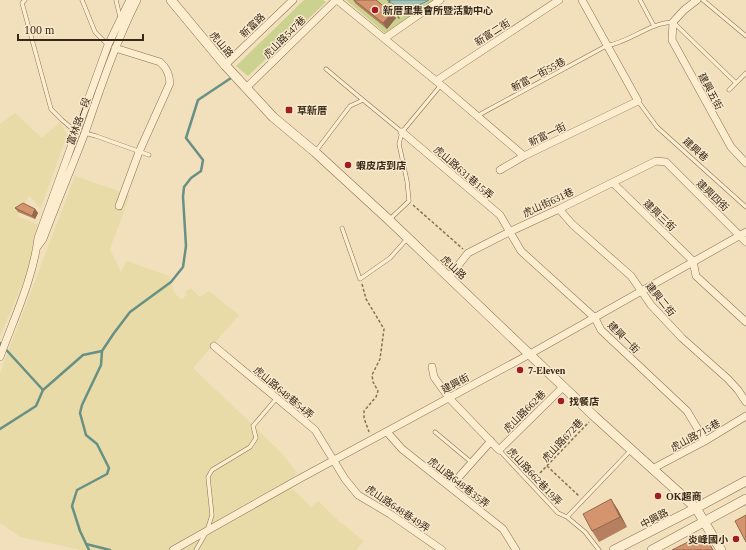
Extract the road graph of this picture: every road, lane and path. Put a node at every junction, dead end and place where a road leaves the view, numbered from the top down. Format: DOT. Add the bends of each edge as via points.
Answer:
graph roads {
  1 [pos="25,0"];
  2 [pos="82,0"];
  3 [pos="116,0"];
  4 [pos="130,0"];
  5 [pos="137,0"];
  6 [pos="171,0"];
  7 [pos="336,0"];
  8 [pos="390,0"];
  9 [pos="440,0"];
  10 [pos="560,0"];
  11 [pos="582,0"];
  12 [pos="640,0"];
  13 [pos="697,0"];
  14 [pos="703,0"];
  15 [pos="289,1"];
  16 [pos="120,18"];
  17 [pos="395,22"];
  18 [pos="673,22"];
  19 [pos="654,26"];
  20 [pos="746,36"];
  21 [pos="385,38"];
  22 [pos="108,45"];
  23 [pos="606,46"];
  24 [pos="115,48"];
  25 [pos="226,65"];
  26 [pos="326,69"];
  27 [pos="746,73"];
  28 [pos="438,83"];
  29 [pos="736,83"];
  30 [pos="246,88"];
  31 [pos="729,90"];
  32 [pos="363,100"];
  33 [pos="638,101"];
  34 [pos="477,116"];
  35 [pos="76,132"];
  36 [pos="402,132"];
  37 [pos="85,133"];
  38 [pos="139,152"];
  39 [pos="315,152"];
  40 [pos="149,156"];
  41 [pos="524,156"];
  42 [pos="666,162"];
  43 [pos="746,163"];
  44 [pos="500,170"];
  45 [pos="612,183"];
  46 [pos="409,201"];
  47 [pos="119,206"];
  48 [pos="746,207"];
  49 [pos="559,209"];
  50 [pos="390,220"];
  51 [pos="342,228"];
  52 [pos="509,232"];
  53 [pos="743,234"];
  54 [pos="408,238"];
  55 [pos="746,242"];
  56 [pos="37,248"];
  57 [pos="468,253"];
  58 [pos="692,261"];
  59 [pos="449,277"];
  60 [pos="360,278"];
  61 [pos="642,292"];
  62 [pos="595,318"];
  63 [pos="746,322"];
  64 [pos="214,346"];
  65 [pos="530,354"];
  66 [pos="0,357"];
  67 [pos="432,367"];
  68 [pos="563,387"];
  69 [pos="449,398"];
  70 [pos="276,399"];
  71 [pos="746,402"];
  72 [pos="594,416"];
  73 [pos="746,416"];
  74 [pos="387,432"];
  75 [pos="435,432"];
  76 [pos="372,440"];
  77 [pos="705,441"];
  78 [pos="491,442"];
  79 [pos="499,450"];
  80 [pos="631,450"];
  81 [pos="332,460"];
  82 [pos="471,462"];
  83 [pos="547,466"];
  84 [pos="652,470"];
  85 [pos="540,473"];
  86 [pos="746,481"];
  87 [pos="450,487"];
  88 [pos="580,496"];
  89 [pos="746,499"];
  90 [pos="696,508"];
  91 [pos="567,517"];
  92 [pos="704,522"];
  93 [pos="207,531"];
  94 [pos="513,549"];
  95 [pos="173,550"];
  96 [pos="196,550"];
  97 [pos="442,550"];
  98 [pos="599,550"];
  99 [pos="614,550"];
  100 [pos="652,550"];
  101 [pos="721,550"];
  1 -- 35 [label="lane" via="22,3 51,108"];
  2 -- 22 [label="lane" via="95,32"];
  3 -- 16 [label="lane"];
  4 -- 16 [label="street, 富林路一段"];
  5 -- 24 [label="street, 富林路一段"];
  6 -- 25 [label="street, 虎山路"];
  7 -- 21 [label="street, 新富一街"];
  7 -- 30 [label="street, 虎山路547巷"];
  8 -- 17 [label="path" via="388,6 399,18"];
  9 -- 21 [label="street"];
  10 -- 28 [label="street, 新富二街"];
  11 -- 23 [label="street"];
  12 -- 19 [label="lane"];
  13 -- 18 [label="street"];
  14 -- 20 [label="lane"];
  15 -- 25 [label="street, 新富路"];
  16 -- 22 [label="street, 富林路一段"];
  18 -- 19 [label="lane, 新富一街55巷"];
  18 -- 29 [label="lane"];
  18 -- 43 [label="street, 建興五街" via="672,40 731,147"];
  19 -- 23 [label="lane, 新富一街55巷" via="614,45"];
  21 -- 28 [label="street, 新富一街"];
  22 -- 35 [label="street, 富林路一段"];
  23 -- 33 [label="street"];
  23 -- 34 [label="lane, 新富一街55巷"];
  24 -- 37 [label="street, 富林路一段"];
  24 -- 38 [label="street" via="160,62 169,74 170,83"];
  25 -- 30 [label="street, 虎山路"];
  26 -- 32 [label="lane"];
  27 -- 29 [label="lane"];
  28 -- 34 [label="street, 新富一街"];
  28 -- 36 [label="lane"];
  29 -- 31 [label="lane"];
  30 -- 39 [label="street, 虎山路" via="273,117"];
  32 -- 36 [label="lane"];
  32 -- 39 [label="lane" via="350,106"];
  33 -- 41 [label="street, 新富一街"];
  33 -- 48 [label="lane, 建興巷" via="657,127"];
  34 -- 41 [label="street, 新富一街"];
  35 -- 56 [label="street, 富林路一段" via="38,238"];
  36 -- 46 [label="lane" via="399,144"];
  36 -- 52 [label="street, 虎山路631巷15弄" via="500,216"];
  37 -- 38 [label="lane"];
  37 -- 56 [label="street, 富林路一段" via="44,239"];
  38 -- 40 [label="lane"];
  38 -- 47 [label="street"];
  39 -- 50 [label="street, 虎山路"];
  41 -- 44 [label="street"];
  42 -- 45 [label="street, 虎山街631巷" via="656,161"];
  42 -- 53 [label="street, 建興四街"];
  45 -- 49 [label="street, 虎山街631巷"];
  45 -- 58 [label="street, 建興三街"];
  46 -- 50 [label="lane"];
  46 -- 57 [label="path"];
  49 -- 52 [label="street, 虎山街631巷"];
  49 -- 61 [label="street, 建興二街" via="630,276"];
  50 -- 54 [label="street, 虎山路"];
  51 -- 60 [label="lane"];
  52 -- 57 [label="street, 虎山街631巷"];
  52 -- 62 [label="street, 建興一街" via="521,251"];
  53 -- 55 [label="street, 建興四街"];
  53 -- 58 [label="street, 建興街"];
  54 -- 59 [label="street, 虎山路"];
  54 -- 60 [label="lane" via="390,258"];
  56 -- 66 [label="street, 富林路一段" via="28,281"];
  57 -- 59 [label="street, 虎山街631巷"];
  58 -- 61 [label="street, 建興街"];
  58 -- 63 [label="street" via="696,276"];
  59 -- 65 [label="street, 虎山路"];
  60 -- 76 [label="path" via="366,298 384,330 380,359 372,375 378,391 364,411"];
  61 -- 62 [label="street, 建興街"];
  61 -- 71 [label="street, 建興二街" via="682,338 728,379"];
  62 -- 65 [label="street, 建興街"];
  62 -- 77 [label="street, 建興一街" via="601,330 687,411"];
  64 -- 70 [label="street, 虎山路648巷54弄"];
  65 -- 68 [label="street, 虎山路"];
  65 -- 69 [label="street, 建興街"];
  67 -- 69 [label="street" via="434,377"];
  68 -- 72 [label="street, 虎山路"];
  68 -- 79 [label="street, 虎山路662巷"];
  69 -- 74 [label="street, 建興街"];
  69 -- 78 [label="street"];
  70 -- 81 [label="street, 虎山路648巷54弄" via="315,430"];
  70 -- 93 [label="lane" via="253,426 256,438 250,447 212,470 208,477 212,515"];
  72 -- 80 [label="street, 虎山路"];
  72 -- 83 [label="path, 虎山路672巷"];
  73 -- 77 [label="street, 虎山路715巷"];
  74 -- 76 [label="street, 建興街"];
  74 -- 87 [label="street, 虎山路648巷35弄" via="402,449"];
  75 -- 82 [label="lane"];
  76 -- 81 [label="street, 建興街"];
  77 -- 84 [label="street, 虎山路715巷"];
  78 -- 79 [label="street"];
  78 -- 82 [label="street"];
  79 -- 91 [label="lane, 虎山路662巷19弄" via="558,513"];
  80 -- 84 [label="street, 虎山路"];
  80 -- 91 [label="lane"];
  81 -- 93 [label="street, 建興街"];
  81 -- 97 [label="street, 虎山路648巷49弄" via="358,495"];
  82 -- 87 [label="street"];
  83 -- 85 [label="path, 虎山路672巷"];
  83 -- 88 [label="path"];
  84 -- 90 [label="street, 虎山路"];
  86 -- 90 [label="street, 中興路"];
  87 -- 94 [label="street, 虎山路648巷35弄" via="503,530"];
  89 -- 92 [label="street"];
  90 -- 92 [label="street, 虎山路"];
  90 -- 99 [label="street, 中興路"];
  91 -- 98 [label="lane" via="585,532"];
  92 -- 100 [label="street"];
  92 -- 101 [label="street, 虎山路"];
  93 -- 95 [label="street, 建興街"];
  93 -- 96 [label="lane"];
}
